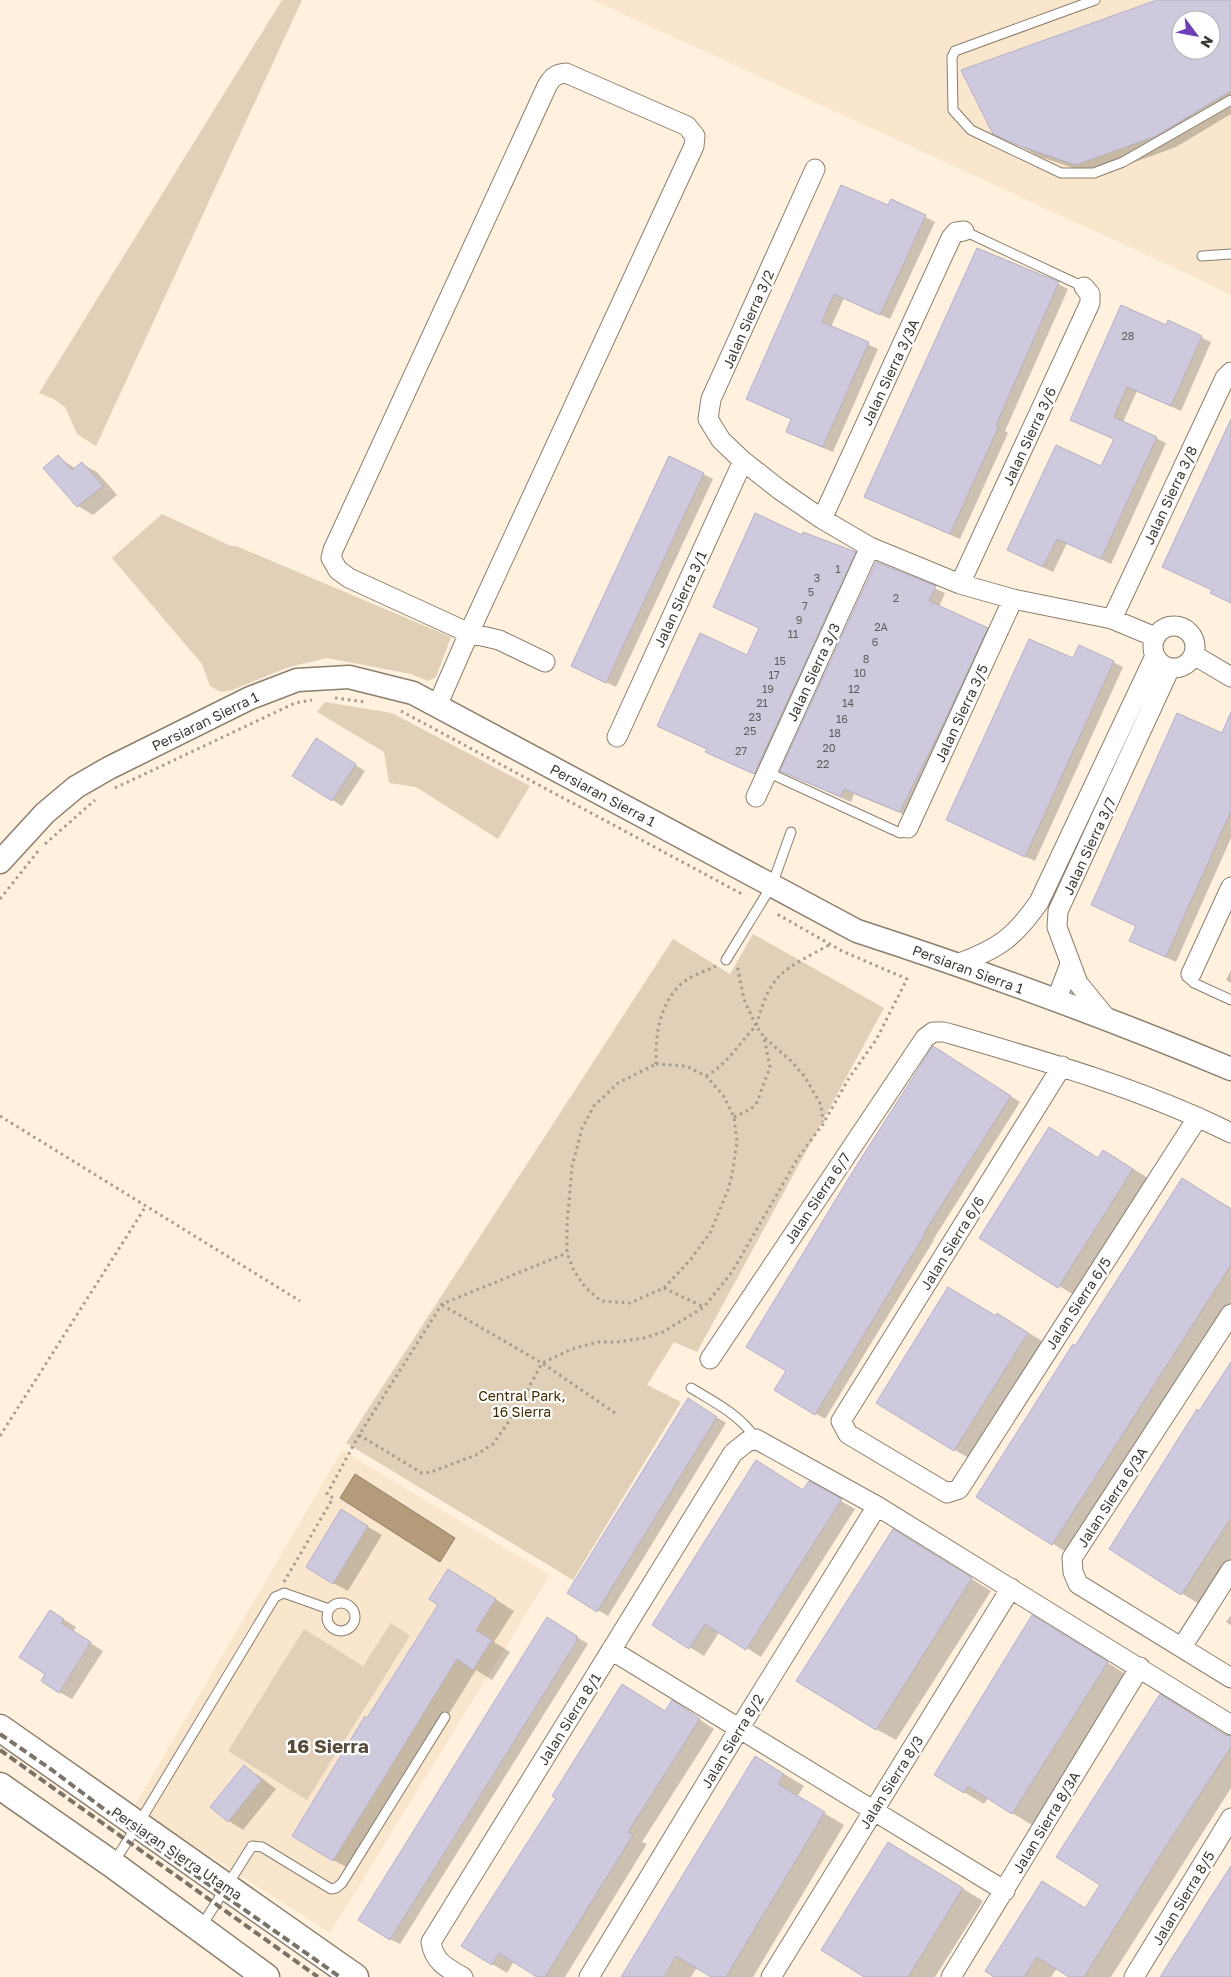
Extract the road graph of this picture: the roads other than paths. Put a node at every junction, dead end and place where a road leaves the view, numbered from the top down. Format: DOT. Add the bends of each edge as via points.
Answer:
graph roads {
  1 [pos="1095,0"];
  2 [pos="1231,100"];
  3 [pos="815,169"];
  4 [pos="964,231"];
  5 [pos="1231,254"];
  6 [pos="1202,256"];
  7 [pos="1084,287"];
  8 [pos="1231,372"];
  9 [pos="743,461"];
  10 [pos="822,519"];
  11 [pos="870,547"];
  12 [pos="960,584"];
  13 [pos="1013,599"];
  14 [pos="1112,619"];
  15 [pos="468,633"];
  16 [pos="1155,646"];
  17 [pos="1194,655"];
  18 [pos="545,662"];
  19 [pos="1170,668"];
  20 [pos="1231,677"];
  21 [pos="436,706"];
  22 [pos="616,737"];
  23 [pos="1116,740"];
  24 [pos="1133,748"];
  25 [pos="767,772"];
  26 [pos="756,797"];
  27 [pos="1075,826"];
  28 [pos="908,828"];
  29 [pos="791,832"];
  30 [pos="1094,833"];
  31 [pos="0,862"];
  32 [pos="772,885"];
  33 [pos="1231,887"];
  34 [pos="1039,902"];
  35 [pos="1058,911"];
  36 [pos="1006,941"];
  37 [pos="726,960"];
  38 [pos="957,964"];
  39 [pos="1070,964"];
  40 [pos="1191,974"];
  41 [pos="989,976"];
  42 [pos="1231,1000"];
  43 [pos="1056,1001"];
  44 [pos="1108,1020"];
  45 [pos="1062,1066"];
  46 [pos="1231,1069"];
  47 [pos="1198,1117"];
  48 [pos="1231,1133"];
  49 [pos="1231,1314"];
  50 [pos="710,1358"];
  51 [pos="692,1388"];
  52 [pos="756,1439"];
  53 [pos="959,1489"];
  54 [pos="877,1506"];
  55 [pos="1231,1570"];
  56 [pos="1012,1588"];
  57 [pos="329,1609"];
  58 [pos="1182,1648"];
  59 [pos="611,1650"];
  60 [pos="1140,1668"];
  61 [pos="1231,1678"];
  62 [pos="445,1717"];
  63 [pos="1231,1724"];
  64 [pos="0,1728"];
  65 [pos="739,1729"];
  66 [pos="0,1786"];
  67 [pos="873,1811"];
  68 [pos="1231,1818"];
  69 [pos="138,1825"];
  70 [pos="112,1864"];
  71 [pos="228,1887"];
  72 [pos="1004,1891"];
  73 [pos="200,1929"];
  74 [pos="266,1977"];
  75 [pos="355,1977"];
  76 [pos="463,1977"];
  77 [pos="589,1977"];
  78 [pos="771,1977"];
  79 [pos="951,1977"];
  80 [pos="1134,1977"];
  1 -- 2 [label="lane" via="955,51 952,57 954,110 962,122 971,130 1061,173 1094,173 1123,162"];
  3 -- 9 [label="street, Jalan Sierra 3/2" via="711,399 708,419 721,440"];
  4 -- 7 [label="lane"];
  4 -- 10 [label="street, Jalan Sierra 3/3A" via="956,232 951,238"];
  5 -- 6 [label="lane"];
  7 -- 12 [label="street, Jalan Sierra 3/6" via="1090,294 1090,303"];
  8 -- 14 [label="street, Jalan Sierra 3/8" via="1225,378"];
  9 -- 10 [label="street, Jalan Sierra 3/2"];
  9 -- 22 [label="street, Jalan Sierra 3/1"];
  10 -- 11 [label="street, Jalan Sierra 3/2"];
  11 -- 12 [label="street, Jalan Sierra 3/2"];
  11 -- 25 [label="street, Jalan Sierra 3/3"];
  12 -- 13 [label="street, Jalan Sierra 3/2"];
  13 -- 14 [label="street, Jalan Sierra 3/2"];
  13 -- 28 [label="street, Jalan Sierra 3/5"];
  14 -- 16 [label="street, Jalan Sierra 3/2"];
  15 -- 15 [label="street" via="694,146 695,136 687,126 566,73 552,77 547,86 331,558 338,570 349,578"];
  15 -- 18 [label="street" via="499,640"];
  15 -- 21 [label="street"];
  16 -- 17 [label="street" via="1160,631 1180,626 1191,634"];
  16 -- 19 [label="street" via="1164,665"];
  16 -- 23 [label="street, Jalan Sierra 3/7"];
  17 -- 19 [label="street" via="1184,665"];
  17 -- 20 [label="street"];
  19 -- 24 [label="street, Jalan Sierra 3/7"];
  21 -- 31 [label="street, Persiaran Sierra 1" via="413,693 349,677 297,680 250,698 76,787 45,814"];
  21 -- 32 [label="street, Persiaran Sierra 1"];
  23 -- 24 [label="street"];
  23 -- 27 [label="street, Jalan Sierra 3/7"];
  24 -- 30 [label="street, Jalan Sierra 3/7"];
  25 -- 26 [label="street, Jalan Sierra 3/3"];
  25 -- 28 [label="lane" via="900,833"];
  27 -- 30 [label="street"];
  27 -- 34 [label="street, Jalan Sierra 3/7"];
  29 -- 32 [label="lane"];
  30 -- 35 [label="street, Jalan Sierra 3/7"];
  32 -- 37 [label="lane"];
  32 -- 38 [label="street, Persiaran Sierra 1" via="857,931"];
  33 -- 40 [label="street"];
  34 -- 35 [label="street"];
  34 -- 36 [label="street, Jalan Sierra 3/7"];
  35 -- 39 [label="street, Jalan Sierra 3/7" via="1057,927"];
  36 -- 38 [label="street, Jalan Sierra 3/7"];
  36 -- 41 [label="street"];
  38 -- 41 [label="street, Persiaran Sierra 1"];
  39 -- 43 [label="street"];
  39 -- 44 [label="street, Jalan Sierra 3/7" via="1078,983"];
  40 -- 42 [label="lane" via="1190,980 1194,983"];
  41 -- 43 [label="street, Persiaran Sierra 1"];
  43 -- 44 [label="street, Persiaran Sierra 1"];
  44 -- 46 [label="street, Persiaran Sierra 1"];
  45 -- 47 [label="street"];
  45 -- 50 [label="street, Jalan Sierra 6/7" via="944,1032 933,1032 925,1038"];
  45 -- 53 [label="street, Jalan Sierra 6/6" via="841,1420 848,1434 947,1493"];
  47 -- 48 [label="street"];
  47 -- 53 [label="street, Jalan Sierra 6/5"];
  49 -- 58 [label="street, Jalan Sierra 6/3A" via="1072,1558 1078,1584"];
  51 -- 52 [label="lane" via="735,1414"];
  52 -- 54 [label="street"];
  52 -- 59 [label="street, Jalan Sierra 8/1" via="748,1440 733,1453"];
  54 -- 56 [label="street"];
  54 -- 65 [label="street, Jalan Sierra 8/2"];
  55 -- 58 [label="street"];
  56 -- 60 [label="street"];
  56 -- 67 [label="street, Jalan Sierra 8/3"];
  57 -- 69 [label="lane" via="284,1593 275,1597"];
  58 -- 61 [label="street, Jalan Sierra 6/3A"];
  59 -- 65 [label="street"];
  59 -- 76 [label="street, Jalan Sierra 8/1" via="431,1942 441,1964"];
  60 -- 63 [label="street"];
  60 -- 72 [label="street, Jalan Sierra 8/3A"];
  62 -- 71 [label="lane" via="336,1888 331,1889 262,1847 252,1846"];
  64 -- 69 [label="main road, Persiaran Sierra Utama" via="97,1792"];
  65 -- 67 [label="street"];
  65 -- 77 [label="street, Jalan Sierra 8/2"];
  66 -- 70 [label="main road"];
  67 -- 72 [label="street"];
  67 -- 78 [label="street, Jalan Sierra 8/3"];
  68 -- 80 [label="street, Jalan Sierra 8/5"];
  69 -- 70 [label="lane"];
  69 -- 71 [label="main road, Persiaran Sierra Utama"];
  70 -- 73 [label="main road"];
  71 -- 73 [label="lane"];
  71 -- 75 [label="main road, Persiaran Sierra Utama"];
  72 -- 79 [label="street, Jalan Sierra 8/3A"];
  73 -- 74 [label="main road"];
}
